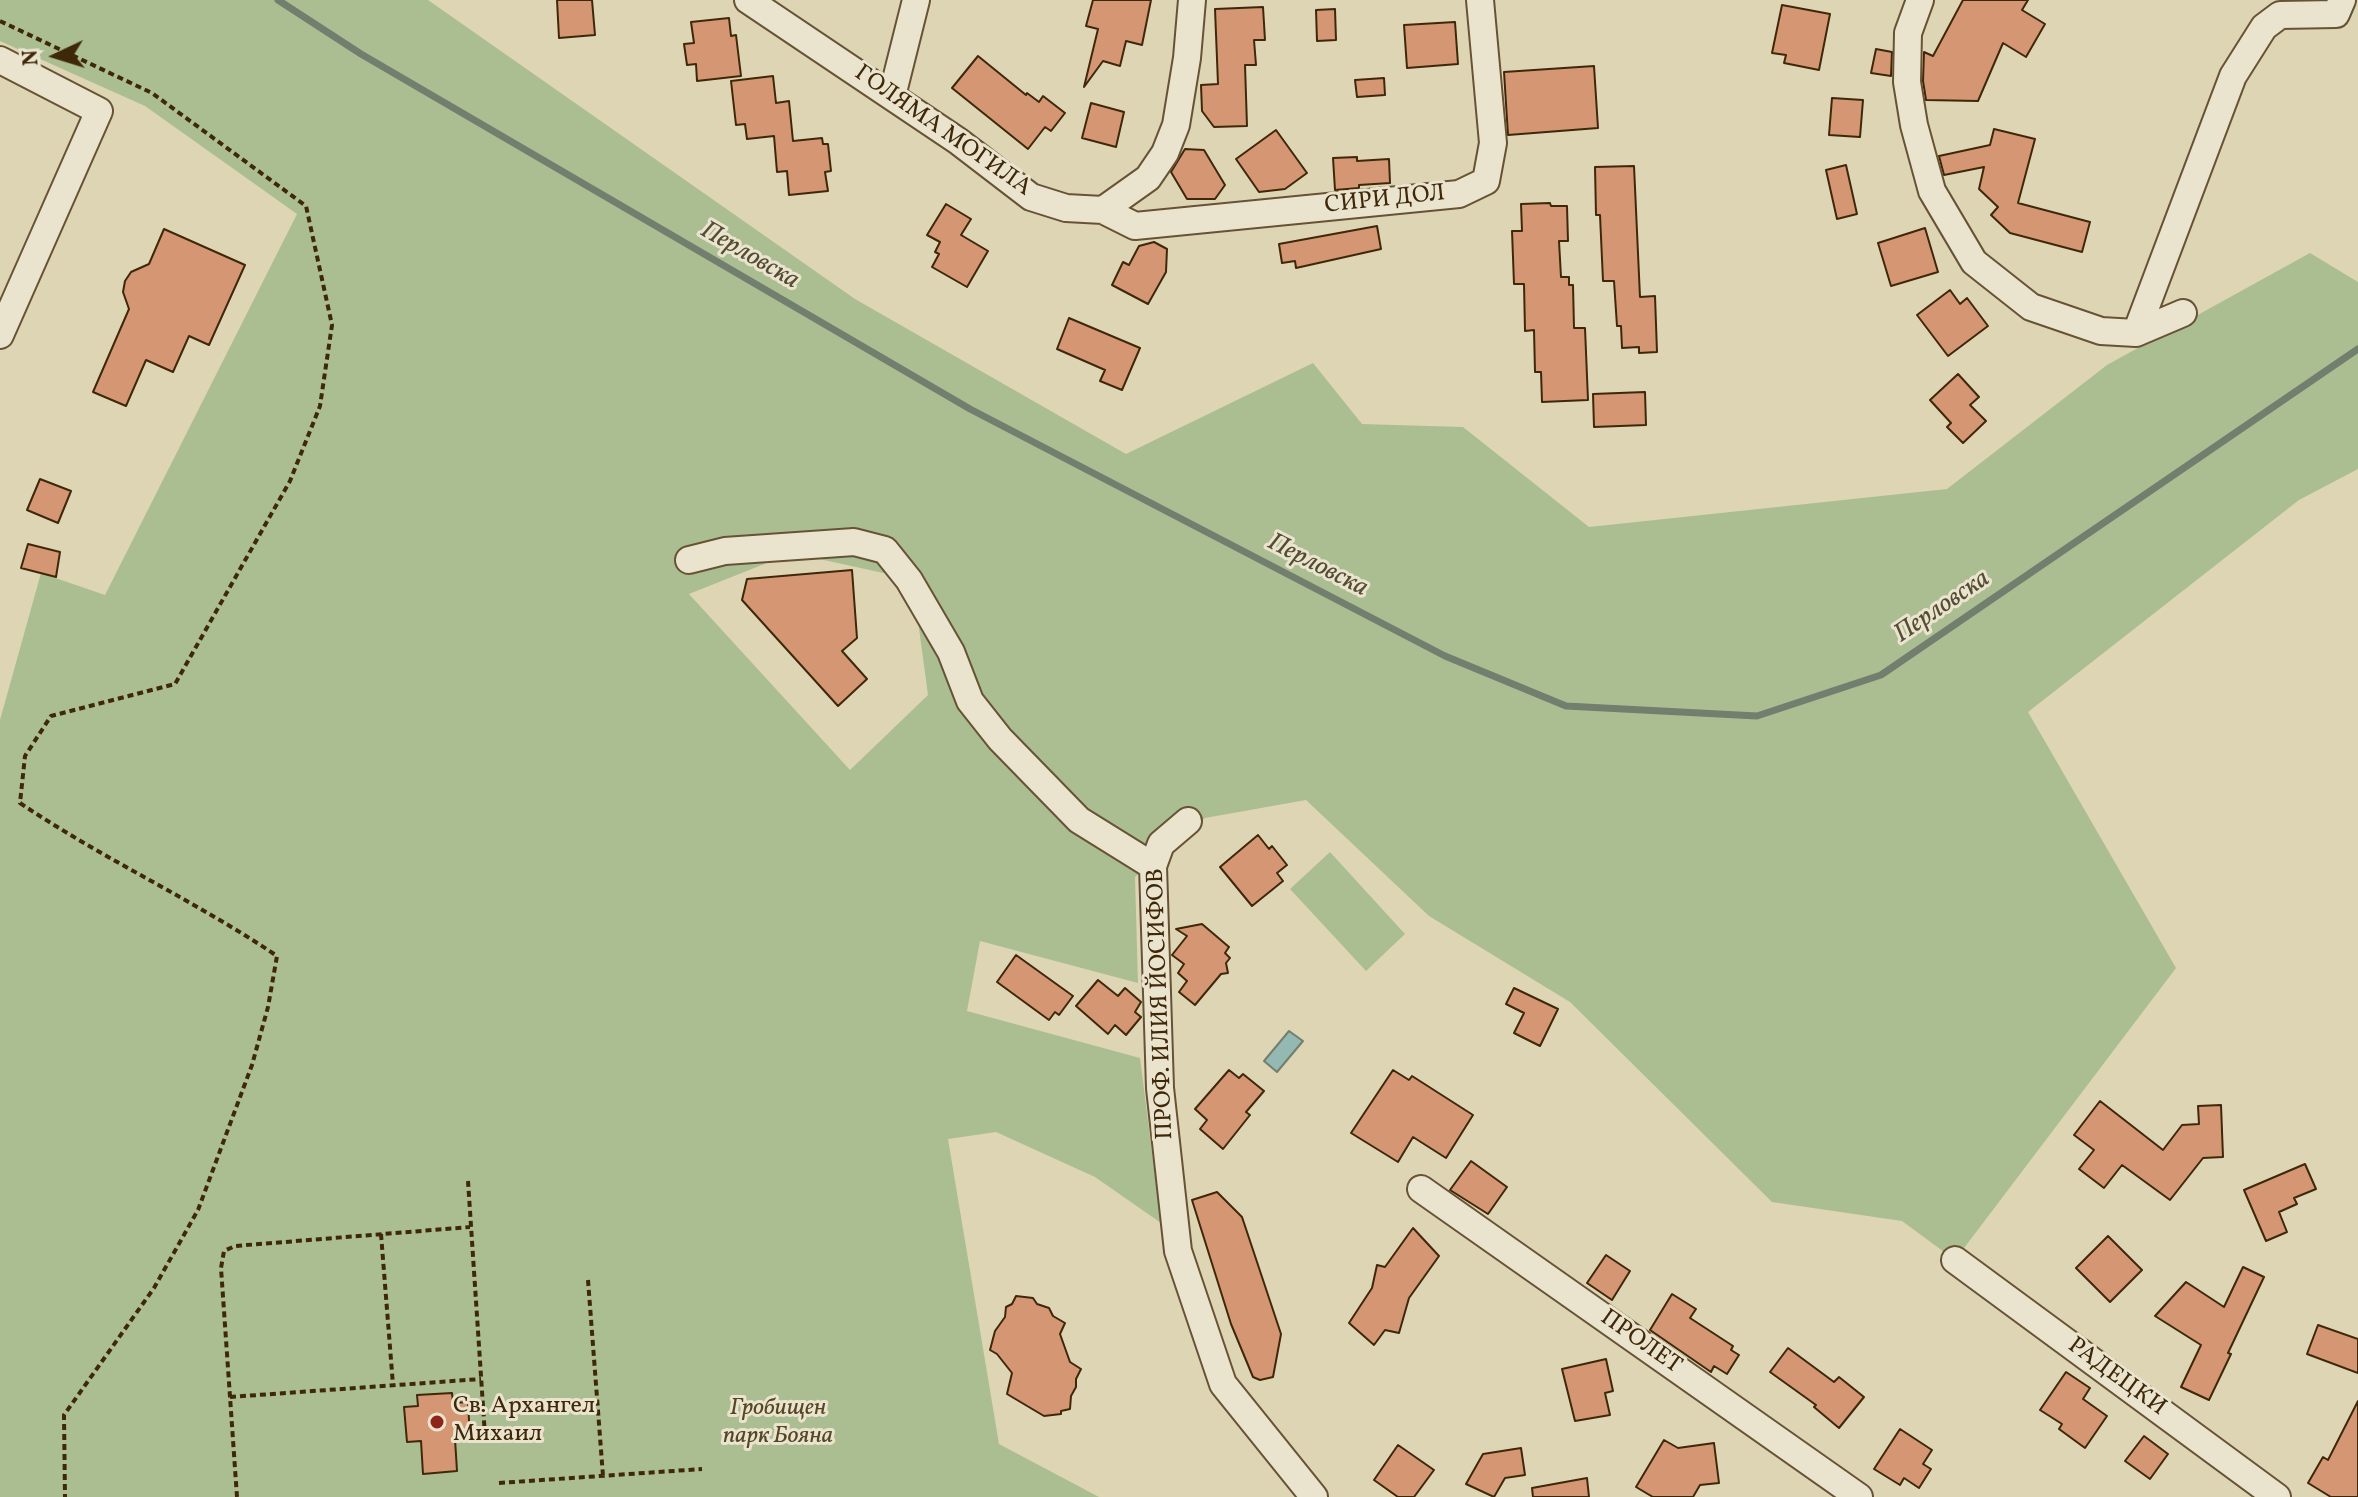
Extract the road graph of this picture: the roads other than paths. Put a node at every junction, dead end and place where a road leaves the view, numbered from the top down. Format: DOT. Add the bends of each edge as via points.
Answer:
graph roads {
  1 [pos="748,0"];
  2 [pos="916,0"];
  3 [pos="1192,0"];
  4 [pos="1480,0"];
  5 [pos="1920,0"];
  6 [pos="2342,0"];
  7 [pos="0,60"];
  8 [pos="892,96"];
  9 [pos="1103,210"];
  10 [pos="2183,313"];
  11 [pos="2136,333"];
  12 [pos="0,335"];
  13 [pos="689,560"];
  14 [pos="1188,821"];
  15 [pos="1153,866"];
  16 [pos="1421,1189"];
  17 [pos="1955,1260"];
  18 [pos="1314,1497"];
  19 [pos="1859,1497"];
  20 [pos="2277,1497"];
  1 -- 8 [label="street, ГОЛЯМА МОГИЛА"];
  2 -- 8 [label="street"];
  3 -- 9 [label="street" via="1176,125 1165,153 1148,178"];
  4 -- 9 [label="street, СИРИ ДОЛ" via="1493,143 1486,181 1459,194 1135,226"];
  5 -- 11 [label="street" via="1908,33 1907,82 1914,125 1932,191 1974,262 2031,307 2101,331"];
  6 -- 11 [label="street" via="2336,14 2280,15 2264,27 2233,76"];
  7 -- 12 [label="street" via="99,111"];
  8 -- 9 [label="street, ГОЛЯМА МОГИЛА" via="1031,197 1066,208"];
  10 -- 11 [label="street"];
  13 -- 15 [label="street" via="725,551 854,542 885,550 951,652 970,701 1000,739 1079,820"];
  14 -- 15 [label="street, ПРОФ. ИЛИЯ ЙОСИФОВ" via="1161,844"];
  15 -- 18 [label="street, ПРОФ. ИЛИЯ ЙОСИФОВ" via="1160,1088 1178,1251 1223,1384"];
  16 -- 19 [label="street, ПРОЛЕТ"];
  17 -- 20 [label="street, РАДЕЦКИ"];
}
